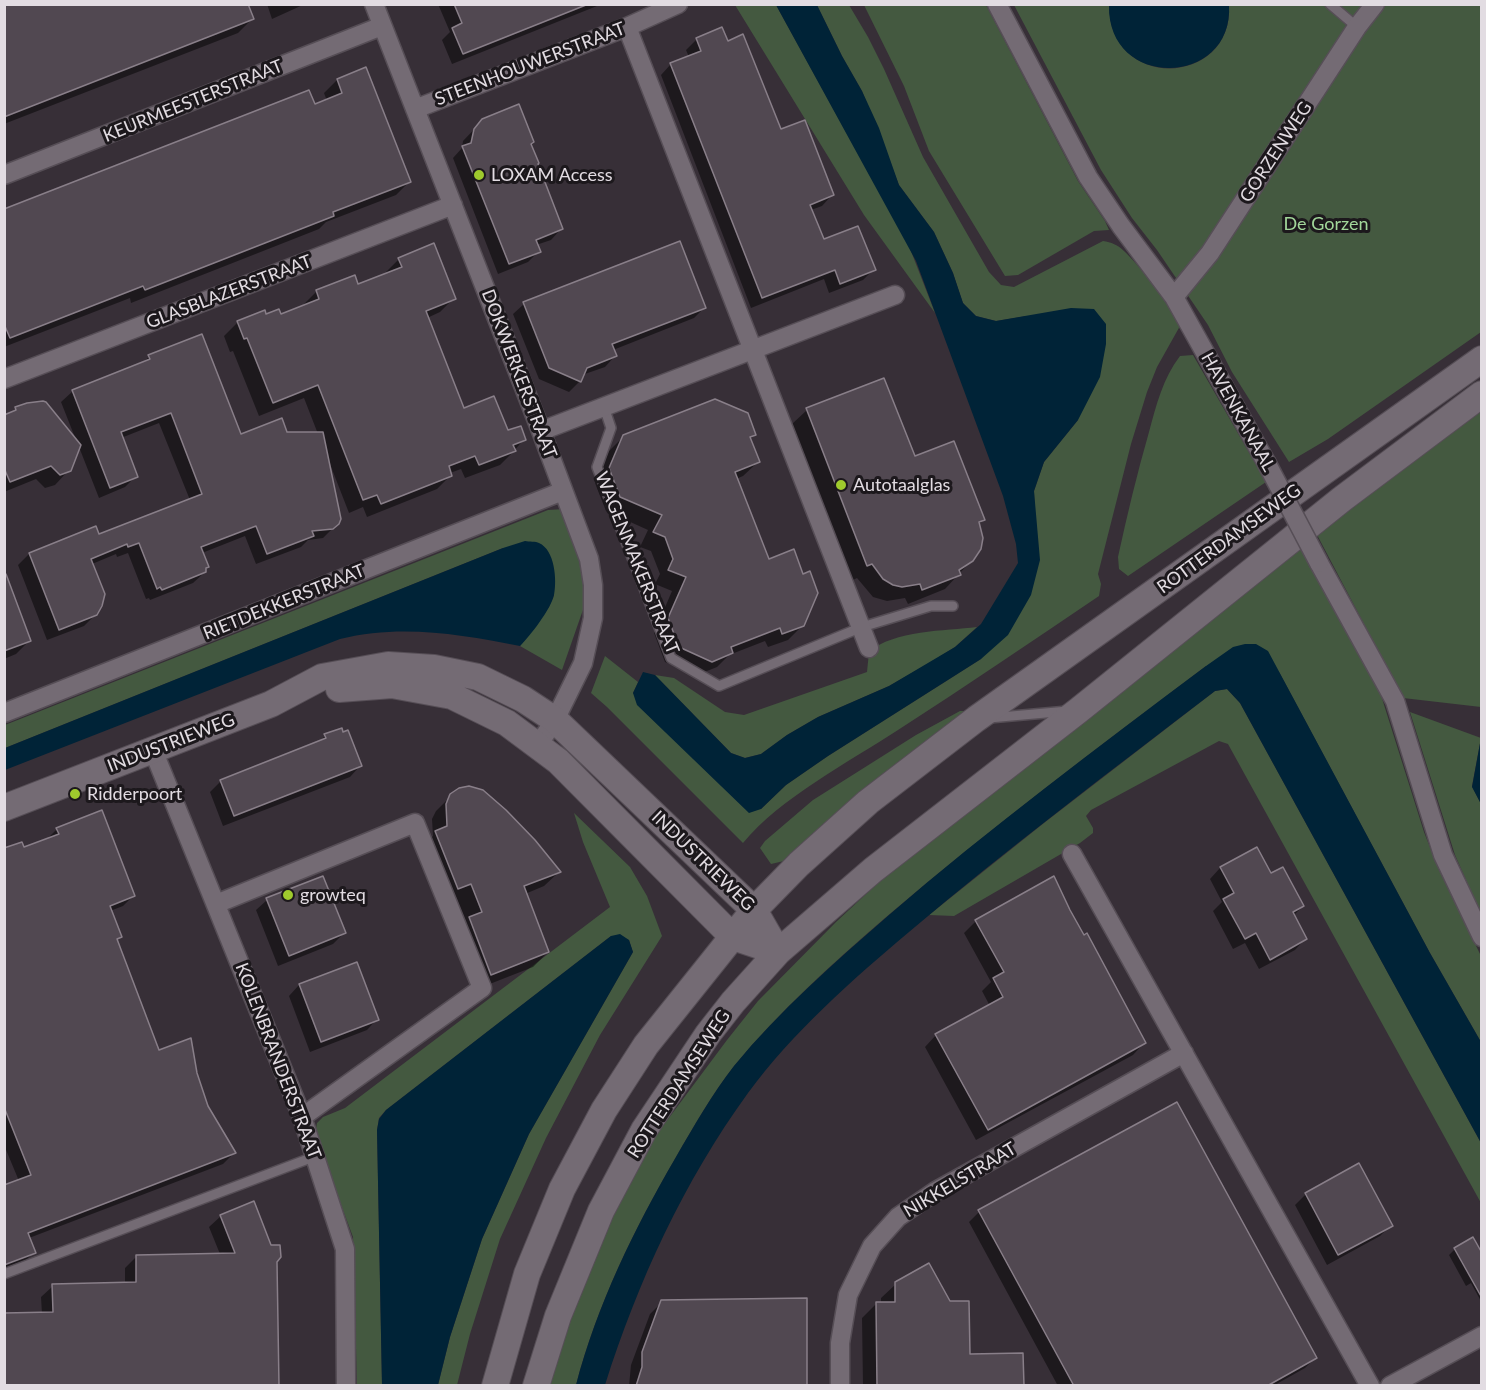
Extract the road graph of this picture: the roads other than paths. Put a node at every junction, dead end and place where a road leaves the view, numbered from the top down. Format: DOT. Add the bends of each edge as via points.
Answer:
graph roads {
  1 [pos="374,4"];
  2 [pos="678,4"];
  3 [pos="997,4"];
  4 [pos="1330,4"];
  5 [pos="1375,4"];
  6 [pos="382,26"];
  7 [pos="627,27"];
  8 [pos="1358,27"];
  9 [pos="415,109"];
  10 [pos="4,175"];
  11 [pos="453,205"];
  12 [pos="895,295"];
  13 [pos="1174,297"];
  14 [pos="753,350"];
  15 [pos="1482,359"];
  16 [pos="4,379"];
  17 [pos="1482,394"];
  18 [pos="604,407"];
  19 [pos="541,431"];
  20 [pos="563,491"];
  21 [pos="952,606"];
  22 [pos="862,627"];
  23 [pos="869,648"];
  24 [pos="271,704"];
  25 [pos="1079,710"];
  26 [pos="4,713"];
  27 [pos="976,719"];
  28 [pos="555,720"];
  29 [pos="538,745"];
  30 [pos="153,750"];
  31 [pos="4,808"];
  32 [pos="1072,854"];
  33 [pos="216,904"];
  34 [pos="754,910"];
  35 [pos="733,937"];
  36 [pos="1482,938"];
  37 [pos="778,952"];
  38 [pos="1184,1053"];
  39 [pos="302,1117"];
  40 [pos="316,1156"];
  41 [pos="4,1274"];
  42 [pos="1482,1336"];
  43 [pos="346,1386"];
  44 [pos="495,1386"];
  45 [pos="536,1386"];
  46 [pos="840,1386"];
  47 [pos="1370,1386"];
  48 [pos="1390,1386"];
  1 -- 6 [label="street, DOKWERKERSTRAAT"];
  2 -- 7 [label="street, STEENHOUWERSTRAAT"];
  3 -- 13 [label="street, HAVENKANAAL" via="1088,177"];
  4 -- 8 [label="lane"];
  5 -- 8 [label="street, GORZENWEG"];
  6 -- 9 [label="street, DOKWERKERSTRAAT"];
  6 -- 10 [label="street, KEURMEESTERSTRAAT"];
  7 -- 9 [label="street, STEENHOUWERSTRAAT"];
  7 -- 14 [label="street"];
  8 -- 13 [label="street, GORZENWEG" via="1210,253"];
  9 -- 11 [label="street, DOKWERKERSTRAAT"];
  11 -- 16 [label="street, GLASBLAZERSTRAAT"];
  11 -- 19 [label="street, DOKWERKERSTRAAT"];
  12 -- 14 [label="street"];
  13 -- 36 [label="street, HAVENKANAAL, bridge" via="1395,701 1443,855"];
  14 -- 18 [label="street"];
  14 -- 22 [label="street"];
  15 -- 27 [label="main road, ROTTERDAMSEWEG"];
  17 -- 25 [label="main road, ROTTERDAMSEWEG" via="1342,499"];
  18 -- 19 [label="street"];
  18 -- 22 [label="lane, WAGENMAKERSTRAAT" via="611,428 597,467 671,658 719,686"];
  19 -- 20 [label="street, DOKWERKERSTRAAT"];
  20 -- 26 [label="street, RIETDEKKERSTRAAT"];
  20 -- 28 [label="street, DOKWERKERSTRAAT" via="589,560 593,618 583,663"];
  21 -- 22 [label="lane, WAGENMAKERSTRAAT" via="931,606"];
  22 -- 23 [label="street"];
  24 -- 28 [label="main road, INDUSTRIEWEG" via="322,677 388,665 434,668 478,677"];
  24 -- 29 [label="main road, INDUSTRIEWEG" via="326,690 392,685 452,696 507,723"];
  24 -- 30 [label="main road, INDUSTRIEWEG"];
  25 -- 27 [label="lane"];
  25 -- 37 [label="main road, ROTTERDAMSEWEG" via="873,870"];
  27 -- 34 [label="main road, ROTTERDAMSEWEG" via="868,802"];
  28 -- 29 [label="street, DOKWERKERSTRAAT"];
  28 -- 34 [label="main road, INDUSTRIEWEG"];
  29 -- 35 [label="main road, INDUSTRIEWEG"];
  30 -- 31 [label="main road, INDUSTRIEWEG"];
  30 -- 33 [label="street, KOLENBRANDERSTRAAT"];
  32 -- 38 [label="street"];
  33 -- 39 [label="street, KOLENBRANDERSTRAAT"];
  33 -- 39 [label="street" via="415,823 478,977 482,988"];
  34 -- 35 [label="main road, ROTTERDAMSEWEG"];
  34 -- 37 [label="main road, INDUSTRIEWEG"];
  35 -- 37 [label="main road, INDUSTRIEWEG"];
  35 -- 44 [label="main road, ROTTERDAMSEWEG" via="646,1045 604,1110 562,1189 527,1274"];
  37 -- 45 [label="main road, ROTTERDAMSEWEG" via="708,1034 644,1130 602,1211 558,1316"];
  38 -- 46 [label="street, NIKKELSTRAAT" via="936,1191 898,1217 872,1246 848,1295 840,1343"];
  38 -- 47 [label="street"];
  39 -- 40 [label="street, KOLENBRANDERSTRAAT"];
  40 -- 41 [label="lane"];
  40 -- 43 [label="street, KOLENBRANDERSTRAAT" via="345,1248"];
  42 -- 48 [label="street"];
}
